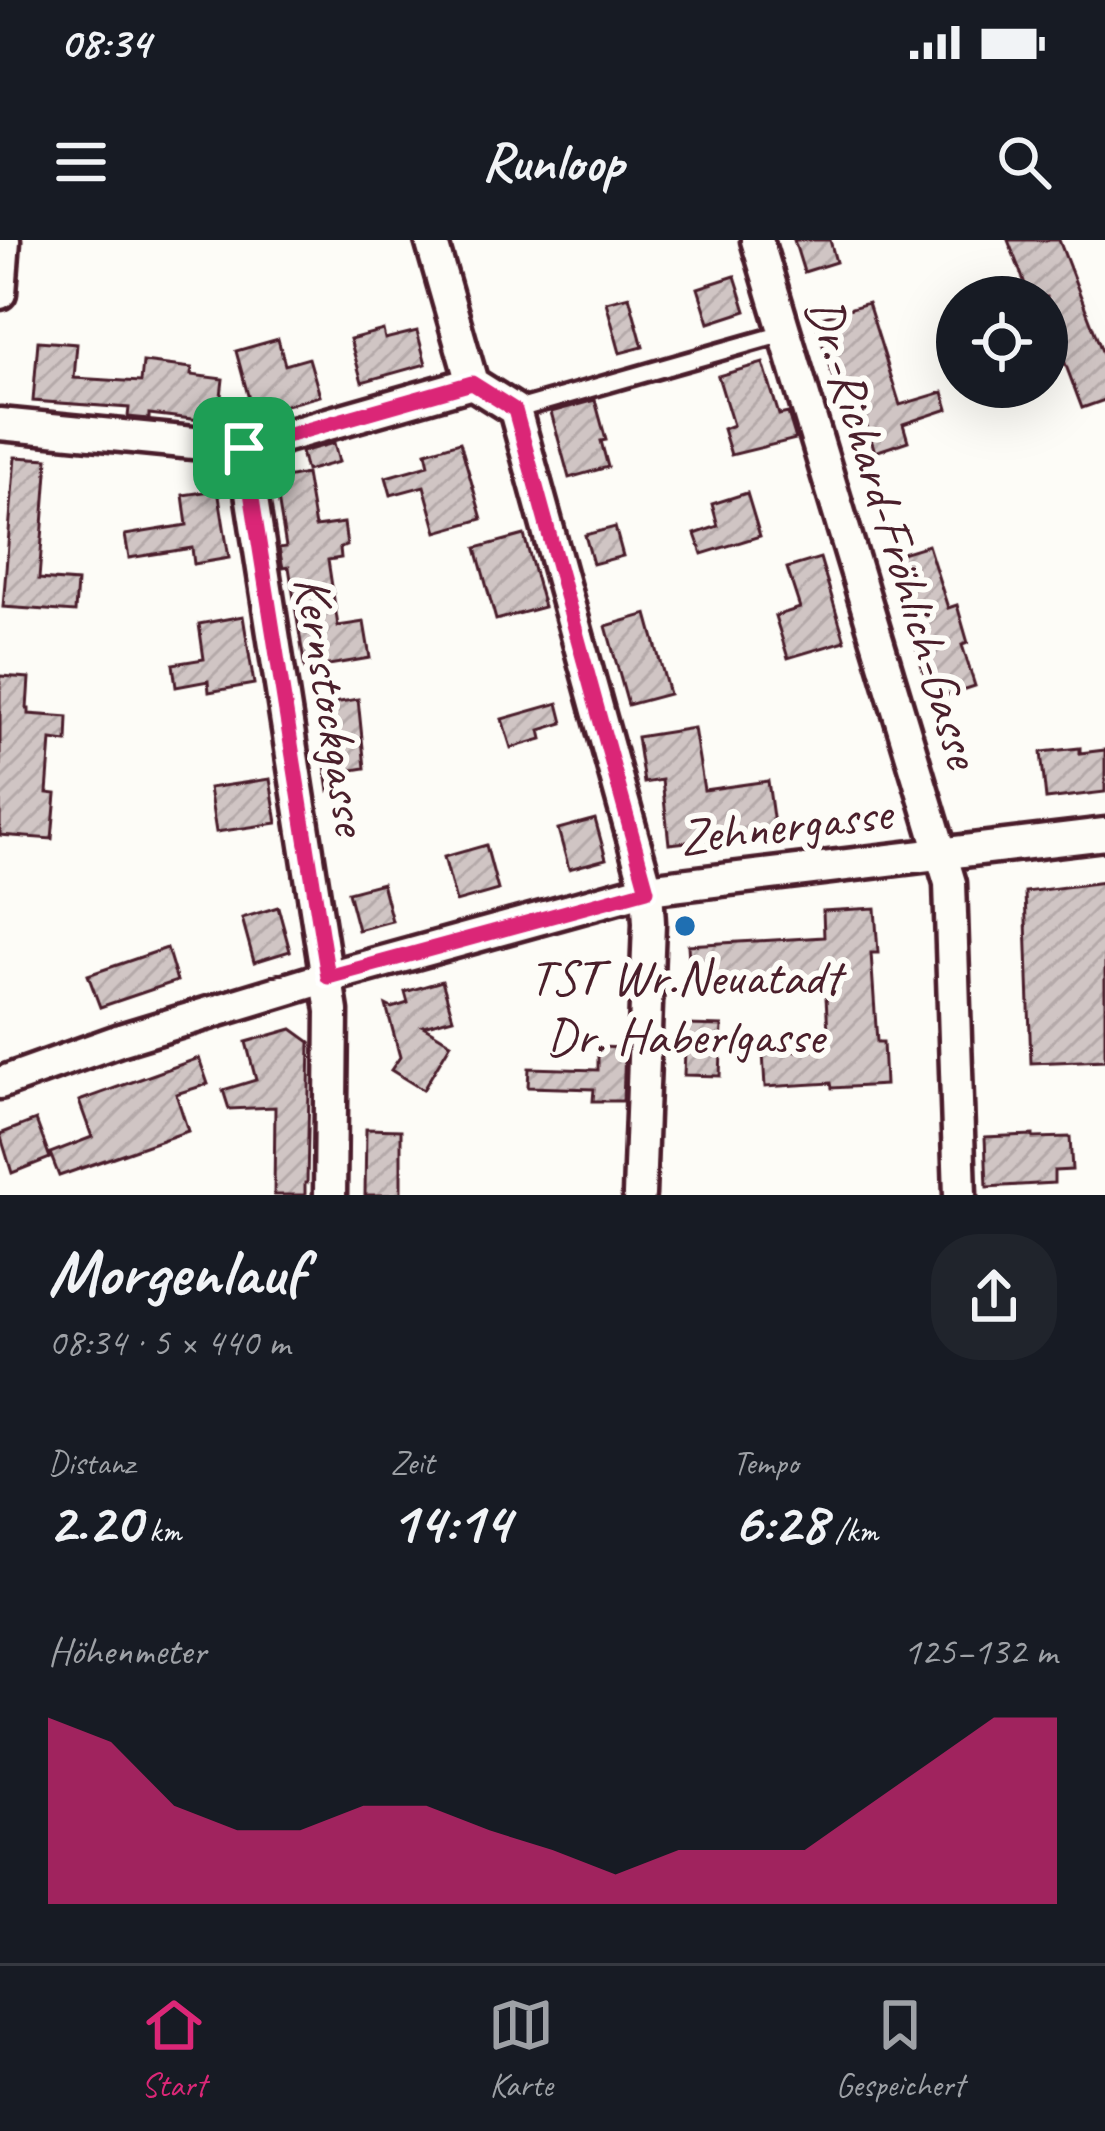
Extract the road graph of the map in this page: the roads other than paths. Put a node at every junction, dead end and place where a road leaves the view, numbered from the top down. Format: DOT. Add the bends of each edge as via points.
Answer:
graph roads {
  1 [pos="4,240"];
  2 [pos="431,240"];
  3 [pos="757,240"];
  4 [pos="0,292"];
  5 [pos="786,333"];
  6 [pos="472,383"];
  7 [pos="515,410"];
  8 [pos="0,424"];
  9 [pos="244,448"];
  10 [pos="1105,834"];
  11 [pos="940,852"];
  12 [pos="647,890"];
  13 [pos="328,977"];
  14 [pos="0,1083"];
  15 [pos="330,1195"];
  16 [pos="639,1195"];
  17 [pos="960,1195"];
  1 -- 4 [label="street"];
  2 -- 6 [label="street"];
  3 -- 5 [label="street, Dr.-Richard-Fröhlich-Gasse"];
  5 -- 7 [label="lane"];
  5 -- 11 [label="street, Dr.-Richard-Fröhlich-Gasse"];
  6 -- 7 [label="street"];
  6 -- 9 [label="street"];
  7 -- 12 [label="street"];
  8 -- 9 [label="street"];
  9 -- 13 [label="street, Kernstockgasse"];
  10 -- 11 [label="street, Zehnergasse"];
  11 -- 12 [label="street, Zehnergasse"];
  11 -- 17 [label="street, Dr.-Richard-Fröhlich-Gasse" via="950,883"];
  12 -- 13 [label="street, Zehnergasse"];
  12 -- 16 [label="street"];
  13 -- 14 [label="street, Zehnergasse"];
  13 -- 15 [label="street, Kernstockgasse"];
}
